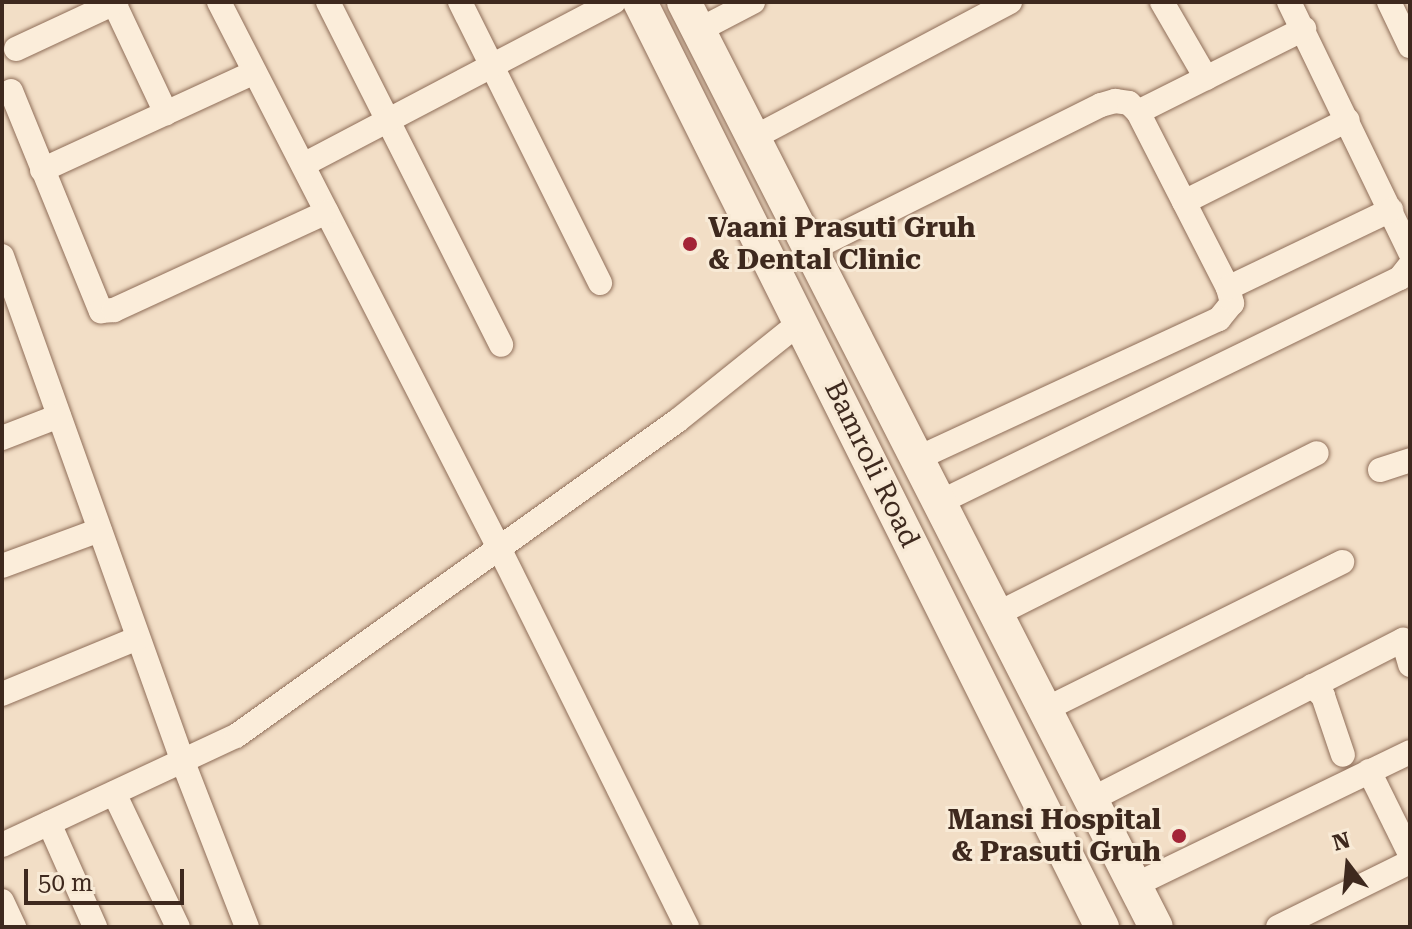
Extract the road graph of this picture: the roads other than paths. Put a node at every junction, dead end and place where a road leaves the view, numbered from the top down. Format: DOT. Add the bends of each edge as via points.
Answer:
graph roads {
  1 [pos="115,2"];
  2 [pos="219,2"];
  3 [pos="328,2"];
  4 [pos="460,2"];
  5 [pos="614,2"];
  6 [pos="640,2"];
  7 [pos="753,2"];
  8 [pos="1010,2"];
  9 [pos="1162,2"];
  10 [pos="1289,2"];
  11 [pos="1389,2"];
  12 [pos="692,16"];
  13 [pos="1304,29"];
  14 [pos="1410,46"];
  15 [pos="16,49"];
  16 [pos="491,66"];
  17 [pos="255,72"];
  18 [pos="1206,78"];
  19 [pos="11,91"];
  20 [pos="1138,112"];
  21 [pos="166,113"];
  22 [pos="1348,120"];
  23 [pos="388,121"];
  24 [pos="753,138"];
  25 [pos="303,165"];
  26 [pos="42,170"];
  27 [pos="1184,202"];
  28 [pos="327,212"];
  29 [pos="1399,213"];
  30 [pos="810,250"];
  31 [pos="1410,252"];
  32 [pos="2,256"];
  33 [pos="1410,265"];
  34 [pos="600,283"];
  35 [pos="1228,288"];
  36 [pos="11,308"];
  37 [pos="802,321"];
  38 [pos="501,345"];
  39 [pos="59,416"];
  40 [pos="2,438"];
  41 [pos="1317,453"];
  42 [pos="916,459"];
  43 [pos="1410,460"];
  44 [pos="1380,470"];
  45 [pos="938,503"];
  46 [pos="100,530"];
  47 [pos="500,550"];
  48 [pos="1342,562"];
  49 [pos="2,566"];
  50 [pos="995,615"];
  51 [pos="138,638"];
  52 [pos="1410,665"];
  53 [pos="1312,686"];
  54 [pos="2,694"];
  55 [pos="1044,710"];
  56 [pos="1410,752"];
  57 [pos="1343,755"];
  58 [pos="183,762"];
  59 [pos="1369,771"];
  60 [pos="114,793"];
  61 [pos="1090,800"];
  62 [pos="49,823"];
  63 [pos="2,845"];
  64 [pos="1410,854"];
  65 [pos="1410,862"];
  66 [pos="1135,885"];
  67 [pos="2,901"];
  68 [pos="244,926"];
  69 [pos="14,927"];
  70 [pos="95,927"];
  71 [pos="178,927"];
  72 [pos="687,927"];
  73 [pos="1102,927"];
  74 [pos="1156,927"];
  75 [pos="1278,927"];
  1 -- 15 [label="street"];
  1 -- 21 [label="street"];
  2 -- 17 [label="street"];
  3 -- 23 [label="street"];
  4 -- 16 [label="street"];
  5 -- 16 [label="street"];
  6 -- 37 [label="street, Bamroli Road"];
  7 -- 12 [label="street"];
  8 -- 24 [label="street"];
  9 -- 18 [label="street"];
  10 -- 13 [label="street"];
  11 -- 14 [label="street"];
  12 -- 24 [label="street"];
  13 -- 18 [label="street"];
  13 -- 22 [label="street"];
  16 -- 23 [label="street"];
  16 -- 34 [label="street"];
  17 -- 21 [label="street"];
  17 -- 25 [label="street"];
  18 -- 20 [label="street"];
  19 -- 26 [label="street"];
  20 -- 27 [label="street"];
  20 -- 30 [label="street" via="1129,103 1101,105"];
  21 -- 26 [label="street"];
  22 -- 27 [label="street"];
  22 -- 29 [label="street"];
  23 -- 25 [label="street"];
  23 -- 38 [label="street"];
  24 -- 30 [label="street"];
  25 -- 28 [label="street"];
  26 -- 28 [label="street" via="97,306 107,312"];
  27 -- 35 [label="street"];
  28 -- 47 [label="street"];
  29 -- 31 [label="street"];
  29 -- 35 [label="street"];
  30 -- 42 [label="street"];
  32 -- 36 [label="street"];
  33 -- 45 [label="street" via="1400,278"];
  35 -- 42 [label="street" via="1232,303 1219,319"];
  36 -- 39 [label="street"];
  37 -- 47 [label="street" via="677,421"];
  37 -- 73 [label="street, Bamroli Road"];
  39 -- 40 [label="street"];
  39 -- 46 [label="street"];
  41 -- 50 [label="street"];
  42 -- 45 [label="street"];
  43 -- 44 [label="street"];
  45 -- 50 [label="street"];
  46 -- 49 [label="street"];
  46 -- 51 [label="street"];
  47 -- 58 [label="street" via="236,736"];
  47 -- 72 [label="street"];
  48 -- 55 [label="street"];
  50 -- 55 [label="street"];
  51 -- 54 [label="street"];
  51 -- 58 [label="street"];
  52 -- 53 [label="street" via="1403,640"];
  53 -- 57 [label="street" via="1323,696"];
  53 -- 61 [label="street"];
  55 -- 61 [label="street"];
  56 -- 59 [label="street"];
  58 -- 60 [label="street"];
  58 -- 68 [label="street"];
  59 -- 64 [label="street"];
  59 -- 66 [label="street"];
  60 -- 62 [label="street"];
  60 -- 71 [label="street"];
  61 -- 66 [label="street"];
  62 -- 63 [label="street"];
  62 -- 70 [label="street"];
  65 -- 75 [label="street"];
  66 -- 74 [label="street"];
  67 -- 69 [label="street"];
}
